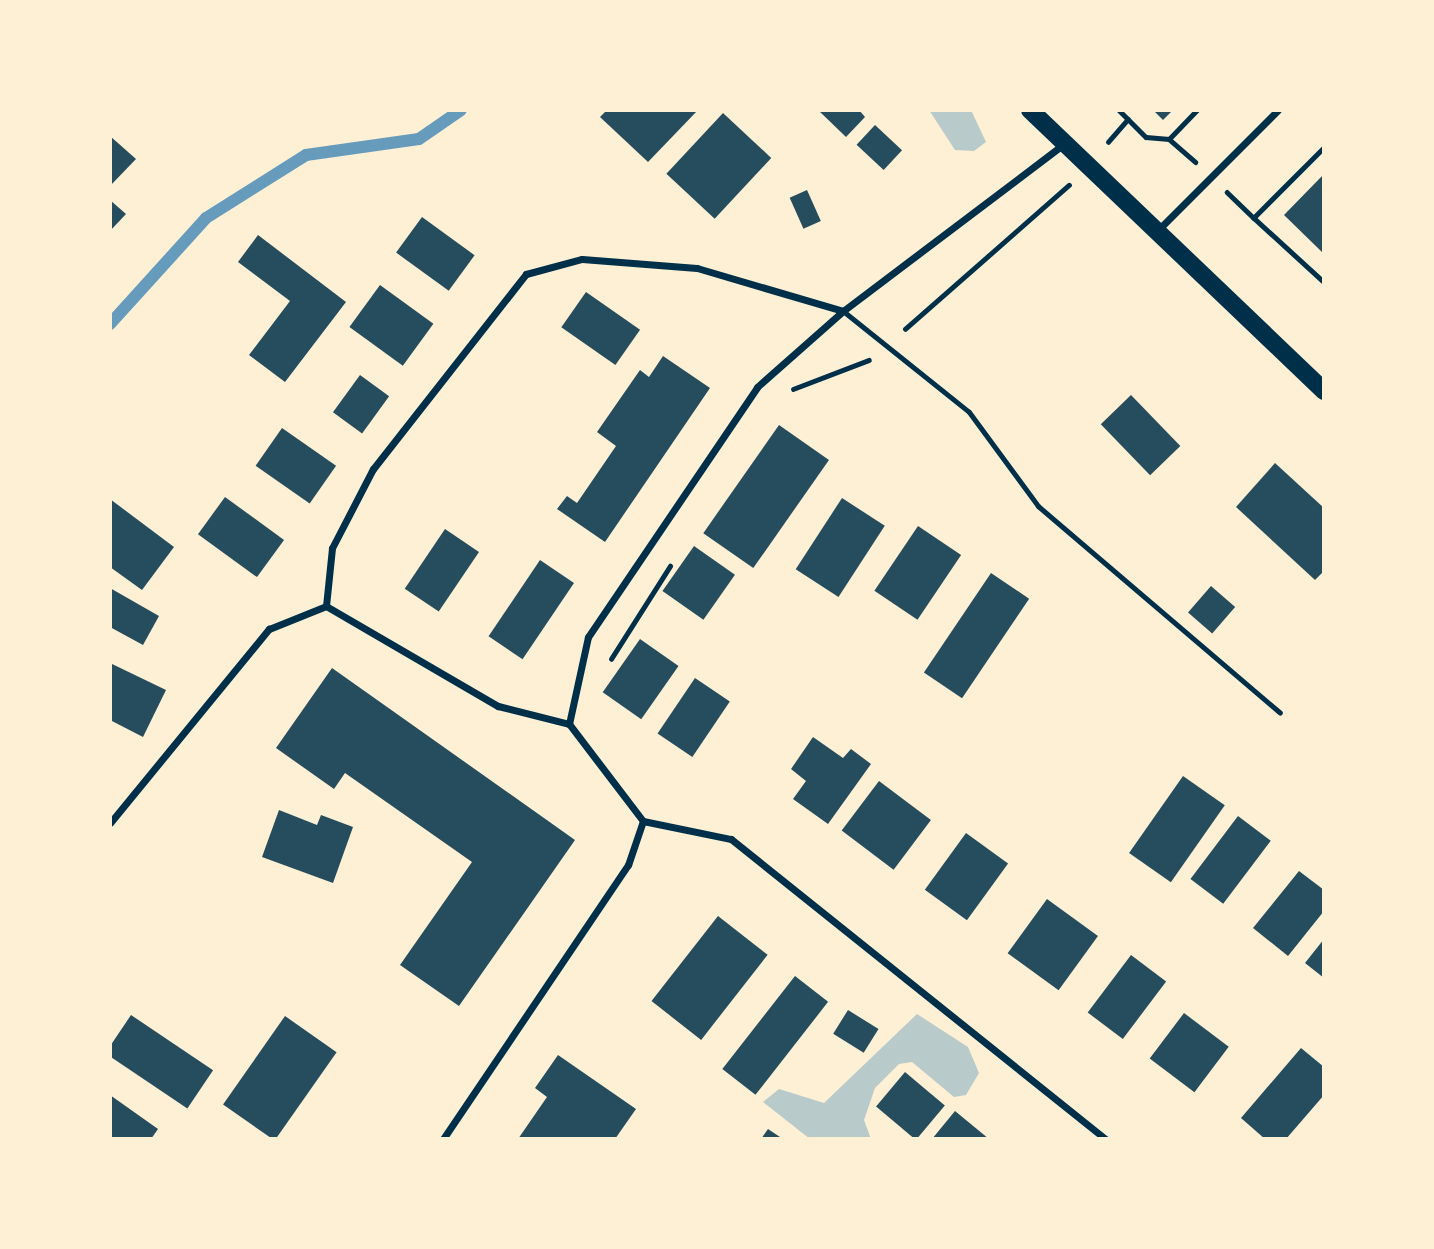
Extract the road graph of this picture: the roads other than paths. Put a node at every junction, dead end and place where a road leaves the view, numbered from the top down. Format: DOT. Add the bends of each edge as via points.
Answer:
graph roads {
  1 [pos="1030,110"];
  2 [pos="1278,110"];
  3 [pos="1065,143"];
  4 [pos="1157,232"];
  5 [pos="843,311"];
  6 [pos="1324,391"];
  7 [pos="326,606"];
  8 [pos="1280,713"];
  9 [pos="569,724"];
  10 [pos="643,821"];
  11 [pos="110,823"];
  12 [pos="443,1139"];
  13 [pos="1106,1139"];
  1 -- 3 [label="main road"];
  2 -- 4 [label="street"];
  3 -- 4 [label="main road"];
  3 -- 5 [label="street"];
  4 -- 6 [label="main road"];
  5 -- 7 [label="street" via="697,268 582,258 526,274 373,469 332,548"];
  5 -- 8 [label="lane" via="970,412 1038,506"];
  5 -- 9 [label="street" via="757,387 587,637"];
  7 -- 9 [label="street" via="498,706"];
  7 -- 11 [label="street" via="269,629"];
  9 -- 10 [label="street"];
  10 -- 12 [label="street" via="628,865"];
  10 -- 13 [label="street" via="732,839"];
}
